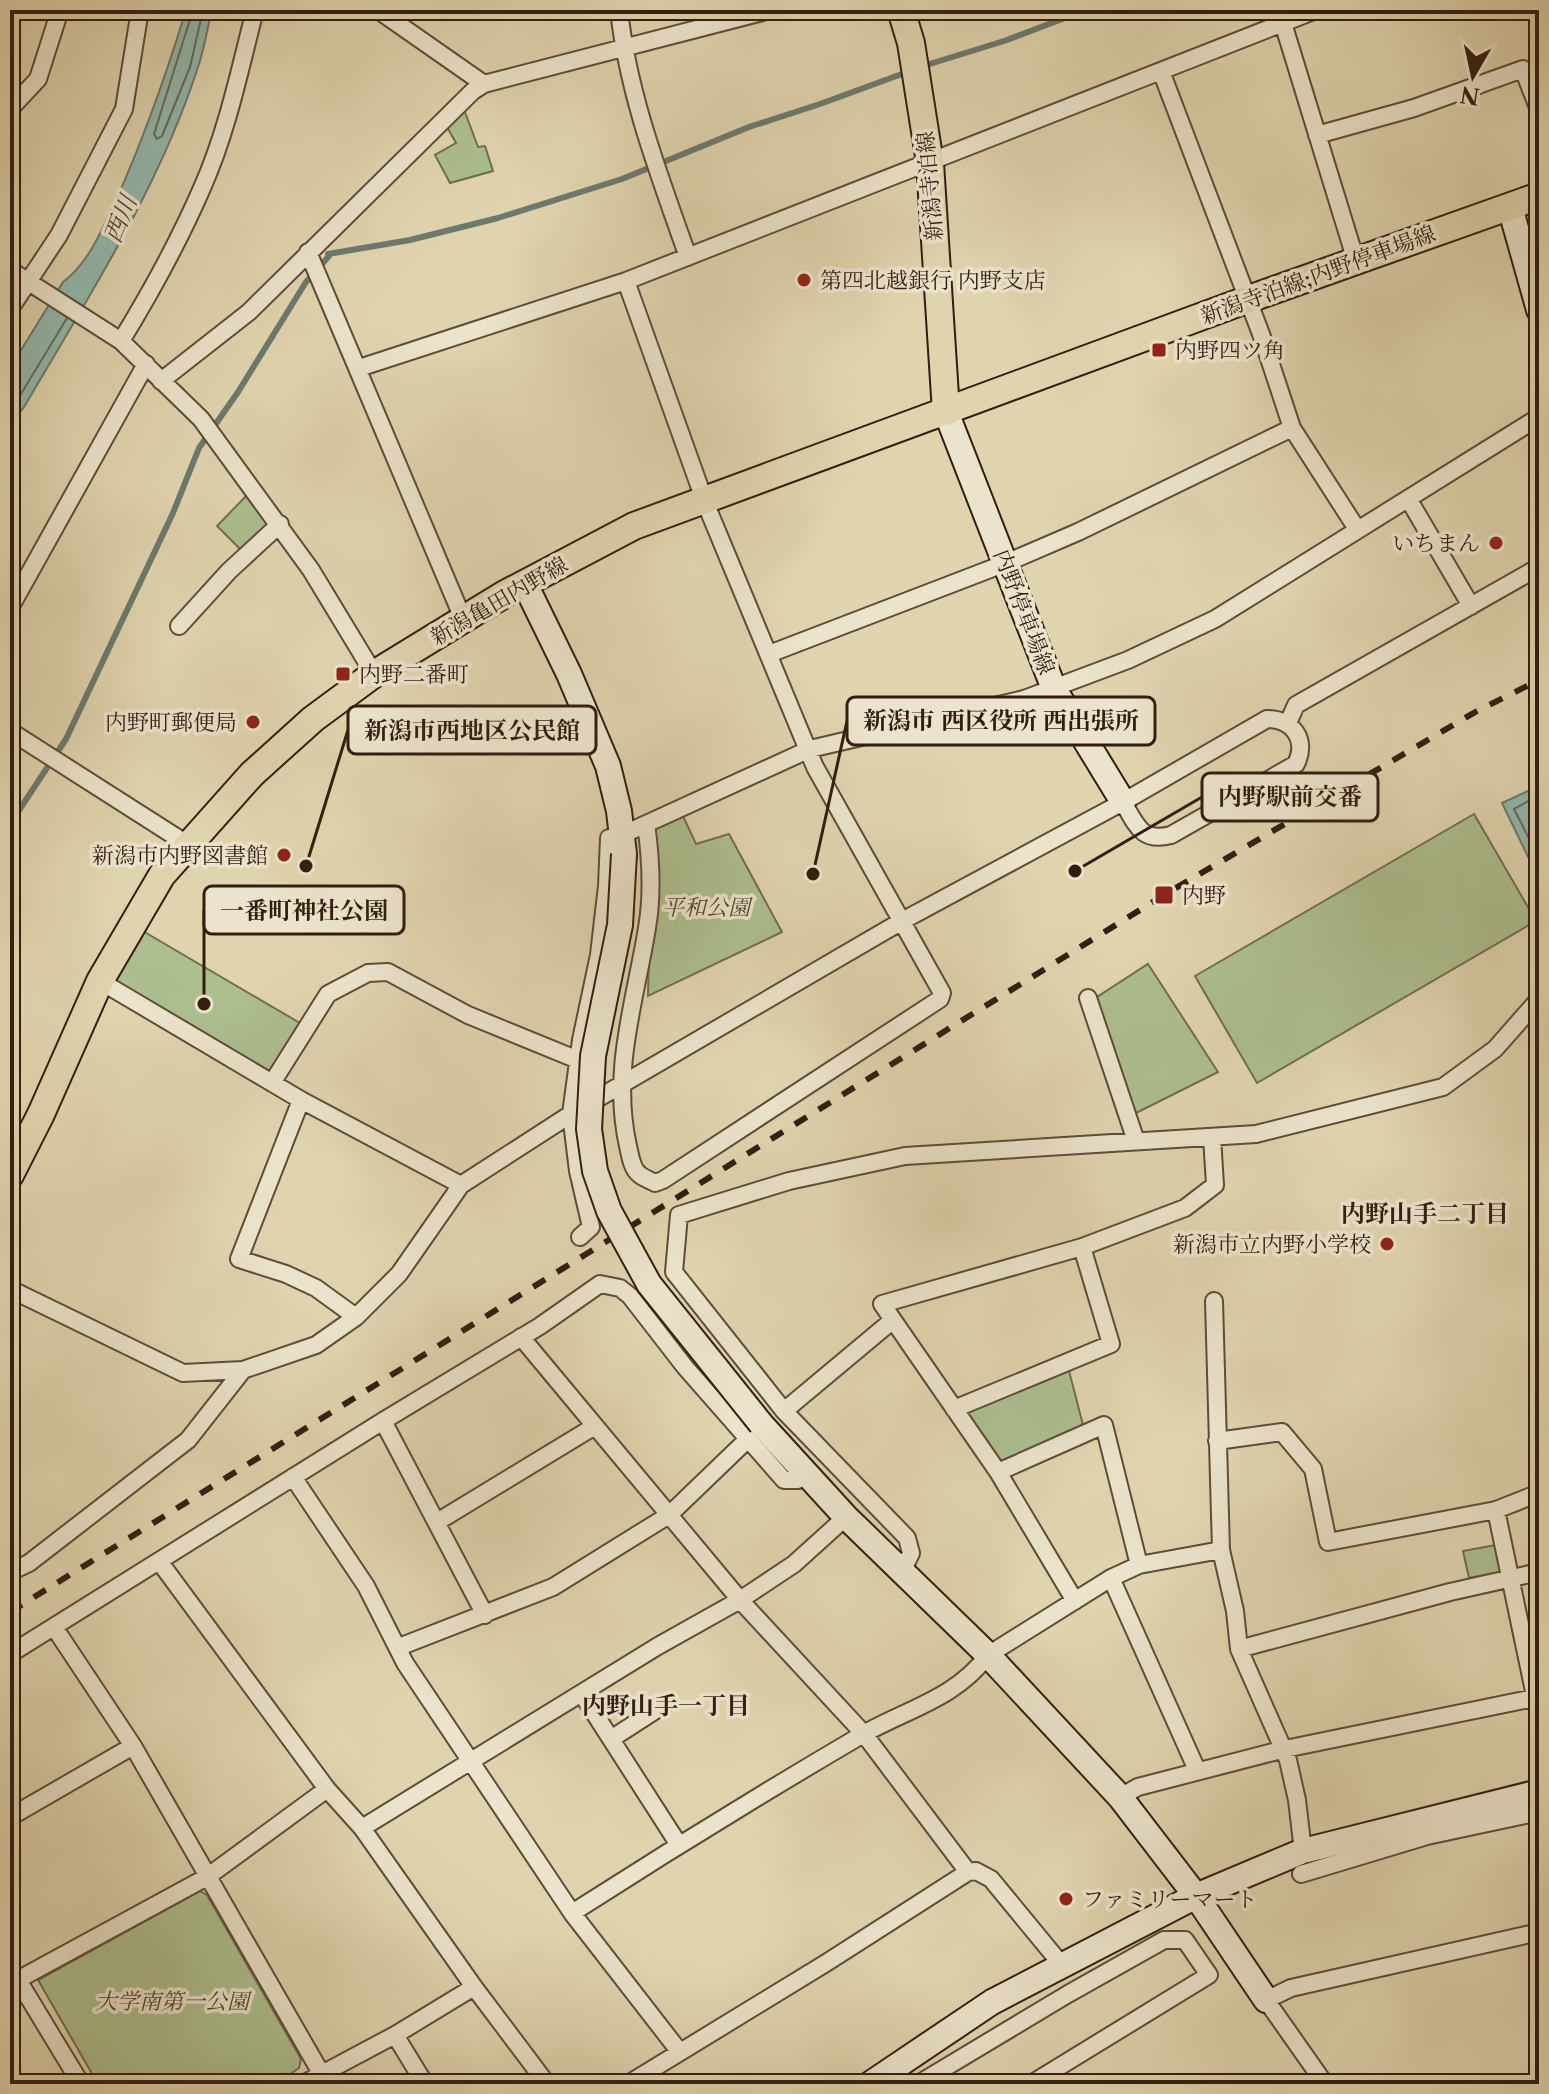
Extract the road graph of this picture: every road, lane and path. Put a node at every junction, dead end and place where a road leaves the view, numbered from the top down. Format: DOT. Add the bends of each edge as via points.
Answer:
graph roads {
  1 [pos="140,10"];
  2 [pos="255,10"];
  3 [pos="619,10"];
  4 [pos="770,10"];
  5 [pos="901,10"];
  6 [pos="1316,10"];
  7 [pos="59,11"];
  8 [pos="386,12"];
  9 [pos="1281,16"];
  10 [pos="623,48"];
  11 [pos="1161,71"];
  12 [pos="484,84"];
  13 [pos="10,109"];
  14 [pos="1539,110"];
  15 [pos="1317,135"];
  16 [pos="930,163"];
  17 [pos="1539,196"];
  18 [pos="1510,207"];
  19 [pos="308,252"];
  20 [pos="688,257"];
  21 [pos="1356,261"];
  22 [pos="10,270"];
  23 [pos="626,281"];
  24 [pos="33,285"];
  25 [pos="1246,300"];
  26 [pos="10,309"];
  27 [pos="1539,310"];
  28 [pos="121,341"];
  29 [pos="146,364"];
  30 [pos="359,368"];
  31 [pos="161,381"];
  32 [pos="946,412"];
  33 [pos="1539,417"];
  34 [pos="1292,428"];
  35 [pos="1409,500"];
  36 [pos="705,502"];
  37 [pos="280,524"];
  38 [pos="1357,529"];
  39 [pos="1006,563"];
  40 [pos="1539,567"];
  41 [pos="525,584"];
  42 [pos="1471,606"];
  43 [pos="10,608"];
  44 [pos="464,621"];
  45 [pos="179,626"];
  46 [pos="769,654"];
  47 [pos="374,674"];
  48 [pos="1054,689"];
  49 [pos="1288,723"];
  50 [pos="10,731"];
  51 [pos="810,749"];
  52 [pos="1123,802"];
  53 [pos="646,824"];
  54 [pos="187,844"];
  55 [pos="623,844"];
  56 [pos="902,921"];
  57 [pos="100,981"];
  58 [pos="1088,998"];
  59 [pos="1539,999"];
  60 [pos="578,1060"];
  61 [pos="272,1083"];
  62 [pos="621,1085"];
  63 [pos="301,1100"];
  64 [pos="571,1114"];
  65 [pos="1212,1137"];
  66 [pos="1136,1141"];
  67 [pos="10,1175"];
  68 [pos="461,1185"];
  69 [pos="580,1237"];
  70 [pos="1082,1247"];
  71 [pos="10,1289"];
  72 [pos="1214,1301"];
  73 [pos="356,1317"];
  74 [pos="893,1320"];
  75 [pos="521,1337"];
  76 [pos="243,1370"];
  77 [pos="954,1409"];
  78 [pos="784,1411"];
  79 [pos="383,1421"];
  80 [pos="595,1426"];
  81 [pos="754,1431"];
  82 [pos="1217,1441"];
  83 [pos="998,1472"];
  84 [pos="293,1477"];
  85 [pos="1539,1493"];
  86 [pos="1496,1510"];
  87 [pos="669,1515"];
  88 [pos="846,1517"];
  89 [pos="437,1522"];
  90 [pos="1221,1550"];
  91 [pos="159,1561"];
  92 [pos="1139,1565"];
  93 [pos="903,1570"];
  94 [pos="10,1572"];
  95 [pos="1539,1572"];
  96 [pos="1111,1578"];
  97 [pos="1509,1580"];
  98 [pos="740,1600"];
  99 [pos="1075,1601"];
  100 [pos="485,1615"];
  101 [pos="54,1627"];
  102 [pos="399,1647"];
  103 [pos="1239,1649"];
  104 [pos="10,1654"];
  105 [pos="988,1655"];
  106 [pos="582,1694"];
  107 [pos="1537,1698"];
  108 [pos="665,1704"];
  109 [pos="1539,1715"];
  110 [pos="864,1734"];
  111 [pos="611,1739"];
  112 [pos="133,1746"];
  113 [pos="1285,1749"];
  114 [pos="472,1761"];
  115 [pos="1197,1770"];
  116 [pos="327,1789"];
  117 [pos="1539,1792"];
  118 [pos="1120,1797"];
  119 [pos="1539,1812"];
  120 [pos="10,1817"];
  121 [pos="362,1828"];
  122 [pos="679,1845"];
  123 [pos="1302,1862"];
  124 [pos="968,1872"];
  125 [pos="207,1877"];
  126 [pos="1196,1896"];
  127 [pos="572,1913"];
  128 [pos="1539,1932"];
  129 [pos="1061,1964"];
  130 [pos="14,1982"];
  131 [pos="474,1987"];
  132 [pos="1266,2000"];
  133 [pos="395,2035"];
  134 [pos="679,2051"];
  135 [pos="321,2073"];
  136 [pos="1056,2077"];
  137 [pos="873,2083"];
  138 [pos="81,2084"];
  139 [pos="303,2084"];
  140 [pos="425,2084"];
  141 [pos="547,2084"];
  142 [pos="628,2084"];
  143 [pos="918,2084"];
  144 [pos="1031,2084"];
  145 [pos="1325,2084"];
  1 -- 24 [label="street" via="124,109"];
  2 -- 28 [label="street" via="204,186"];
  3 -- 10 [label="street"];
  4 -- 10 [label="street"];
  5 -- 16 [label="main road, 新潟寺泊線"];
  6 -- 9 [label="street"];
  7 -- 13 [label="street" via="38,79"];
  8 -- 12 [label="street"];
  9 -- 11 [label="street"];
  9 -- 15 [label="street"];
  10 -- 12 [label="street"];
  10 -- 20 [label="street"];
  11 -- 16 [label="street"];
  11 -- 25 [label="street"];
  12 -- 19 [label="street"];
  14 -- 15 [label="street" via="1523,69"];
  15 -- 21 [label="street"];
  16 -- 20 [label="street"];
  16 -- 32 [label="main road, 新潟寺泊線"];
  17 -- 18 [label="main road"];
  18 -- 21 [label="main road, 新潟寺泊線;内野停車場線"];
  18 -- 27 [label="street"];
  19 -- 30 [label="street"];
  19 -- 31 [label="street" via="249,312"];
  20 -- 23 [label="street"];
  21 -- 25 [label="main road, 新潟寺泊線;内野停車場線"];
  22 -- 24 [label="street"];
  23 -- 30 [label="street"];
  23 -- 36 [label="street"];
  24 -- 26 [label="street"];
  24 -- 28 [label="street"];
  25 -- 32 [label="main road, 新潟寺泊線;内野停車場線"];
  25 -- 34 [label="street"];
  28 -- 29 [label="street"];
  29 -- 31 [label="street"];
  29 -- 43 [label="street"];
  30 -- 44 [label="street"];
  31 -- 37 [label="street" via="201,419"];
  32 -- 36 [label="main road, 新潟亀田内野線"];
  32 -- 39 [label="street, 内野停車場線"];
  33 -- 35 [label="street"];
  34 -- 38 [label="street"];
  34 -- 39 [label="street"];
  35 -- 38 [label="street"];
  35 -- 42 [label="street"];
  36 -- 41 [label="main road, 新潟亀田内野線" via="634,526"];
  36 -- 46 [label="street"];
  37 -- 45 [label="street"];
  37 -- 47 [label="street"];
  38 -- 48 [label="street" via="1215,619"];
  39 -- 46 [label="street"];
  39 -- 48 [label="street, 内野停車場線"];
  40 -- 42 [label="street"];
  41 -- 44 [label="main road, 新潟亀田内野線"];
  41 -- 55 [label="street" via="608,766"];
  42 -- 49 [label="street" via="1296,705"];
  44 -- 47 [label="main road, 新潟亀田内野線"];
  46 -- 51 [label="street"];
  47 -- 54 [label="main road, 新潟亀田内野線" via="252,774"];
  48 -- 51 [label="street"];
  48 -- 52 [label="street, 内野停車場線"];
  49 -- 52 [label="street" via="1267,719"];
  49 -- 52 [label="street" via="1301,745 1296,764 1171,835 1146,834"];
  50 -- 54 [label="street"];
  51 -- 53 [label="street"];
  51 -- 56 [label="street" via="815,767"];
  52 -- 56 [label="street"];
  53 -- 55 [label="street"];
  53 -- 62 [label="street" via="651,896"];
  54 -- 57 [label="main road, 新潟亀田内野線" via="162,875"];
  55 -- 60 [label="street" via="609,838 599,955"];
  55 -- 81 [label="street, bridge" via="620,925 593,1056 589,1129 595,1171 609,1211 649,1284"];
  56 -- 62 [label="street"];
  56 -- 62 [label="street" via="939,984 940,999 663,1180 655,1183 636,1172 624,1126"];
  57 -- 61 [label="street"];
  57 -- 67 [label="main road, 新潟亀田内野線"];
  58 -- 66 [label="street"];
  59 -- 65 [label="street" via="1495,1049 1443,1087 1256,1134"];
  60 -- 61 [label="street" via="468,1015 388,972 368,973 328,994"];
  60 -- 64 [label="street"];
  61 -- 63 [label="street"];
  62 -- 64 [label="street"];
  63 -- 68 [label="street"];
  63 -- 73 [label="street" via="239,1259 316,1288"];
  64 -- 68 [label="street"];
  64 -- 69 [label="street" via="591,1227"];
  65 -- 66 [label="street"];
  65 -- 70 [label="street" via="1215,1185 1185,1208"];
  66 -- 78 [label="street" via="905,1156 789,1181 679,1215 674,1272"];
  68 -- 73 [label="street" via="399,1274"];
  70 -- 74 [label="street" via="882,1304"];
  70 -- 77 [label="street" via="1111,1344"];
  71 -- 76 [label="street" via="183,1373"];
  72 -- 82 [label="street"];
  73 -- 76 [label="street" via="316,1345"];
  74 -- 77 [label="street"];
  74 -- 78 [label="street"];
  75 -- 79 [label="street"];
  75 -- 80 [label="street"];
  75 -- 81 [label="street" via="600,1284 620,1288 685,1367"];
  76 -- 94 [label="street" via="188,1440 29,1563"];
  77 -- 83 [label="street"];
  78 -- 93 [label="street" via="907,1538 911,1553"];
  79 -- 84 [label="street"];
  79 -- 89 [label="street"];
  80 -- 87 [label="street"];
  80 -- 89 [label="street"];
  81 -- 87 [label="street"];
  81 -- 88 [label="street"];
  82 -- 86 [label="street" via="1282,1432 1313,1469 1328,1542"];
  82 -- 90 [label="street"];
  83 -- 92 [label="street" via="1104,1425"];
  83 -- 99 [label="street"];
  84 -- 91 [label="street"];
  84 -- 102 [label="street" via="366,1586"];
  85 -- 86 [label="street"];
  86 -- 97 [label="street"];
  87 -- 98 [label="street"];
  87 -- 100 [label="street" via="553,1587"];
  88 -- 93 [label="street"];
  88 -- 98 [label="street" via="794,1564"];
  89 -- 100 [label="street"];
  90 -- 92 [label="street"];
  90 -- 103 [label="street"];
  91 -- 101 [label="street"];
  91 -- 116 [label="street"];
  92 -- 96 [label="street"];
  93 -- 105 [label="street"];
  95 -- 97 [label="street"];
  96 -- 99 [label="street"];
  96 -- 115 [label="street"];
  97 -- 103 [label="street"];
  97 -- 107 [label="street"];
  98 -- 106 [label="street"];
  98 -- 110 [label="street"];
  99 -- 105 [label="street"];
  100 -- 102 [label="street"];
  101 -- 104 [label="street"];
  101 -- 112 [label="street"];
  102 -- 114 [label="street"];
  103 -- 113 [label="street"];
  105 -- 110 [label="street" via="975,1672 920,1709"];
  105 -- 118 [label="street"];
  106 -- 111 [label="street"];
  106 -- 114 [label="street"];
  107 -- 109 [label="street"];
  107 -- 113 [label="street"];
  108 -- 111 [label="street"];
  110 -- 122 [label="street"];
  110 -- 124 [label="street"];
  111 -- 122 [label="street"];
  112 -- 120 [label="street"];
  112 -- 125 [label="street"];
  113 -- 115 [label="street"];
  113 -- 123 [label="street" via="1297,1800"];
  114 -- 121 [label="street"];
  114 -- 127 [label="street"];
  115 -- 118 [label="street"];
  116 -- 121 [label="street"];
  116 -- 125 [label="street"];
  117 -- 123 [label="street"];
  118 -- 126 [label="street"];
  119 -- 123 [label="street"];
  121 -- 131 [label="street"];
  122 -- 127 [label="street"];
  123 -- 126 [label="street"];
  124 -- 129 [label="street" via="991,1879"];
  124 -- 134 [label="street"];
  125 -- 130 [label="street"];
  125 -- 135 [label="street"];
  126 -- 129 [label="street"];
  126 -- 132 [label="street"];
  127 -- 134 [label="street"];
  128 -- 132 [label="street" via="1291,1988"];
  129 -- 137 [label="street" via="992,2002"];
  130 -- 138 [label="street"];
  131 -- 133 [label="street"];
  131 -- 141 [label="street"];
  132 -- 145 [label="street"];
  133 -- 135 [label="street"];
  133 -- 140 [label="street"];
  134 -- 142 [label="street"];
  135 -- 139 [label="street"];
  136 -- 143 [label="street" via="1209,1975 1185,1940 1164,1940"];
  136 -- 144 [label="street"];
}
